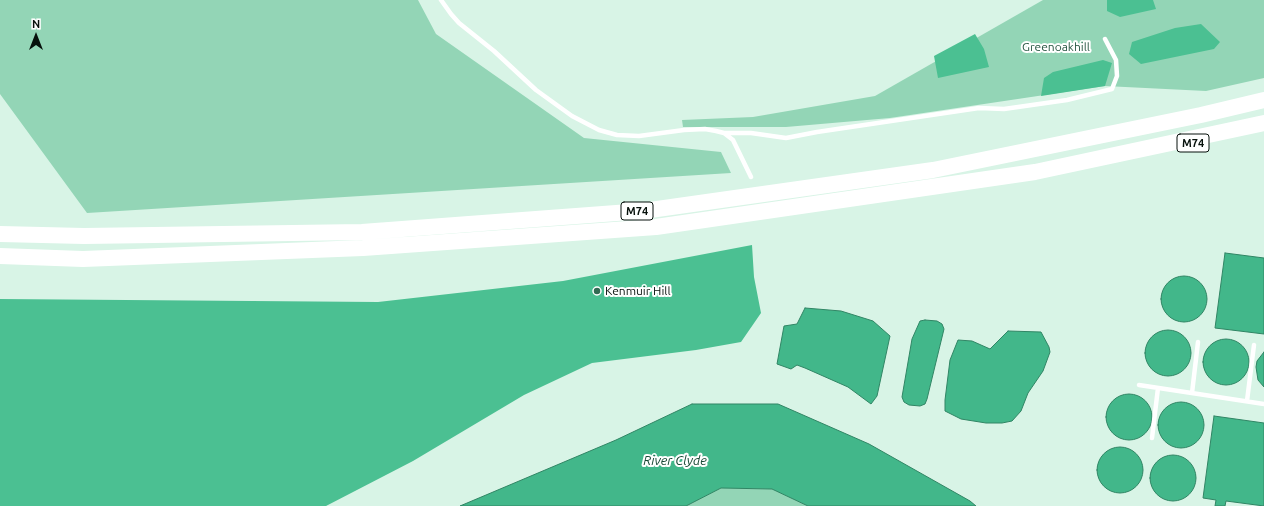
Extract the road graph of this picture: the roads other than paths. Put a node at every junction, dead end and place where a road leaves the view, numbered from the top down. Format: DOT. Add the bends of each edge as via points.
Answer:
graph roads {
  1 [pos="441,0"];
  2 [pos="1105,39"];
  3 [pos="1264,100"];
  4 [pos="1264,123"];
  5 [pos="1264,132"];
  6 [pos="724,133"];
  7 [pos="1121,154"];
  8 [pos="751,177"];
  9 [pos="0,234"];
  10 [pos="0,256"];
  11 [pos="1198,342"];
  12 [pos="1254,345"];
  13 [pos="1139,386"];
  14 [pos="1158,388"];
  15 [pos="1192,393"];
  16 [pos="1248,401"];
  17 [pos="1264,404"];
  18 [pos="1152,438"];
  1 -- 6 [label="lane" via="459,23 536,90 572,116 599,130 629,136 705,129"];
  2 -- 6 [label="lane" via="1116,60 1117,76 1112,89 1067,100 1004,109 971,109 786,138 751,133"];
  3 -- 9 [label="highway, M74" via="933,170 643,210 362,232 84,236"];
  4 -- 7 [label="highway, M74"];
  5 -- 7 [label="highway, M74"];
  6 -- 8 [label="lane" via="733,140"];
  7 -- 10 [label="highway, M74" via="1028,173 656,227 363,248 83,259"];
  11 -- 15 [label="lane"];
  12 -- 16 [label="lane"];
  13 -- 14 [label="lane"];
  14 -- 15 [label="lane"];
  14 -- 18 [label="lane"];
  15 -- 16 [label="lane"];
  16 -- 17 [label="lane"];
}
